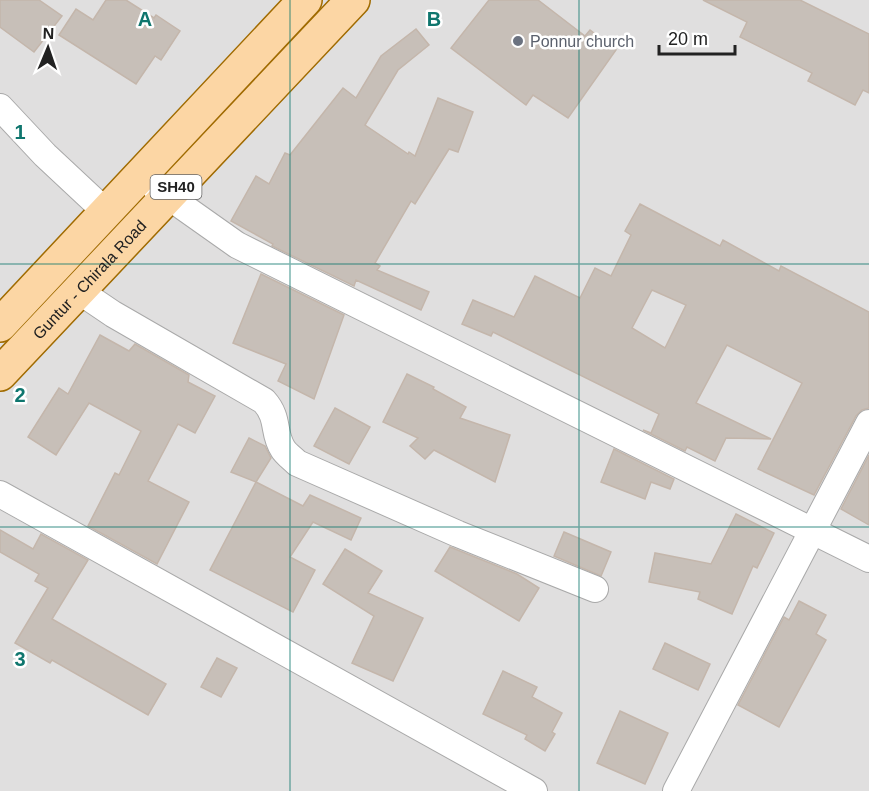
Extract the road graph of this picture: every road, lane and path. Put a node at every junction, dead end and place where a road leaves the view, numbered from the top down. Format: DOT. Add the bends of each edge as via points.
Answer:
graph roads {
  1 [pos="305,0"];
  2 [pos="353,0"];
  3 [pos="0,107"];
  4 [pos="141,176"];
  5 [pos="168,197"];
  6 [pos="106,212"];
  7 [pos="79,291"];
  8 [pos="0,325"];
  9 [pos="0,374"];
  10 [pos="869,423"];
  11 [pos="0,494"];
  12 [pos="812,530"];
  13 [pos="869,559"];
  14 [pos="595,588"];
  15 [pos="534,791"];
  16 [pos="676,791"];
  1 -- 4 [label="main road, Guntur - Chirala Road / SH40"];
  2 -- 5 [label="main road, Guntur - Chirala Road / SH40"];
  3 -- 6 [label="street"];
  4 -- 5 [label="street"];
  4 -- 6 [label="main road, Guntur - Chirala Road / SH40"];
  5 -- 7 [label="main road, Guntur - Chirala Road / SH40"];
  5 -- 12 [label="street" via="237,245"];
  6 -- 8 [label="main road, Guntur - Chirala Road / SH40"];
  7 -- 9 [label="main road, Guntur - Chirala Road / SH40"];
  7 -- 14 [label="street" via="264,401 272,409 284,450 297,463 458,534"];
  10 -- 12 [label="street"];
  11 -- 15 [label="street"];
  12 -- 13 [label="street"];
  12 -- 16 [label="street"];
}
